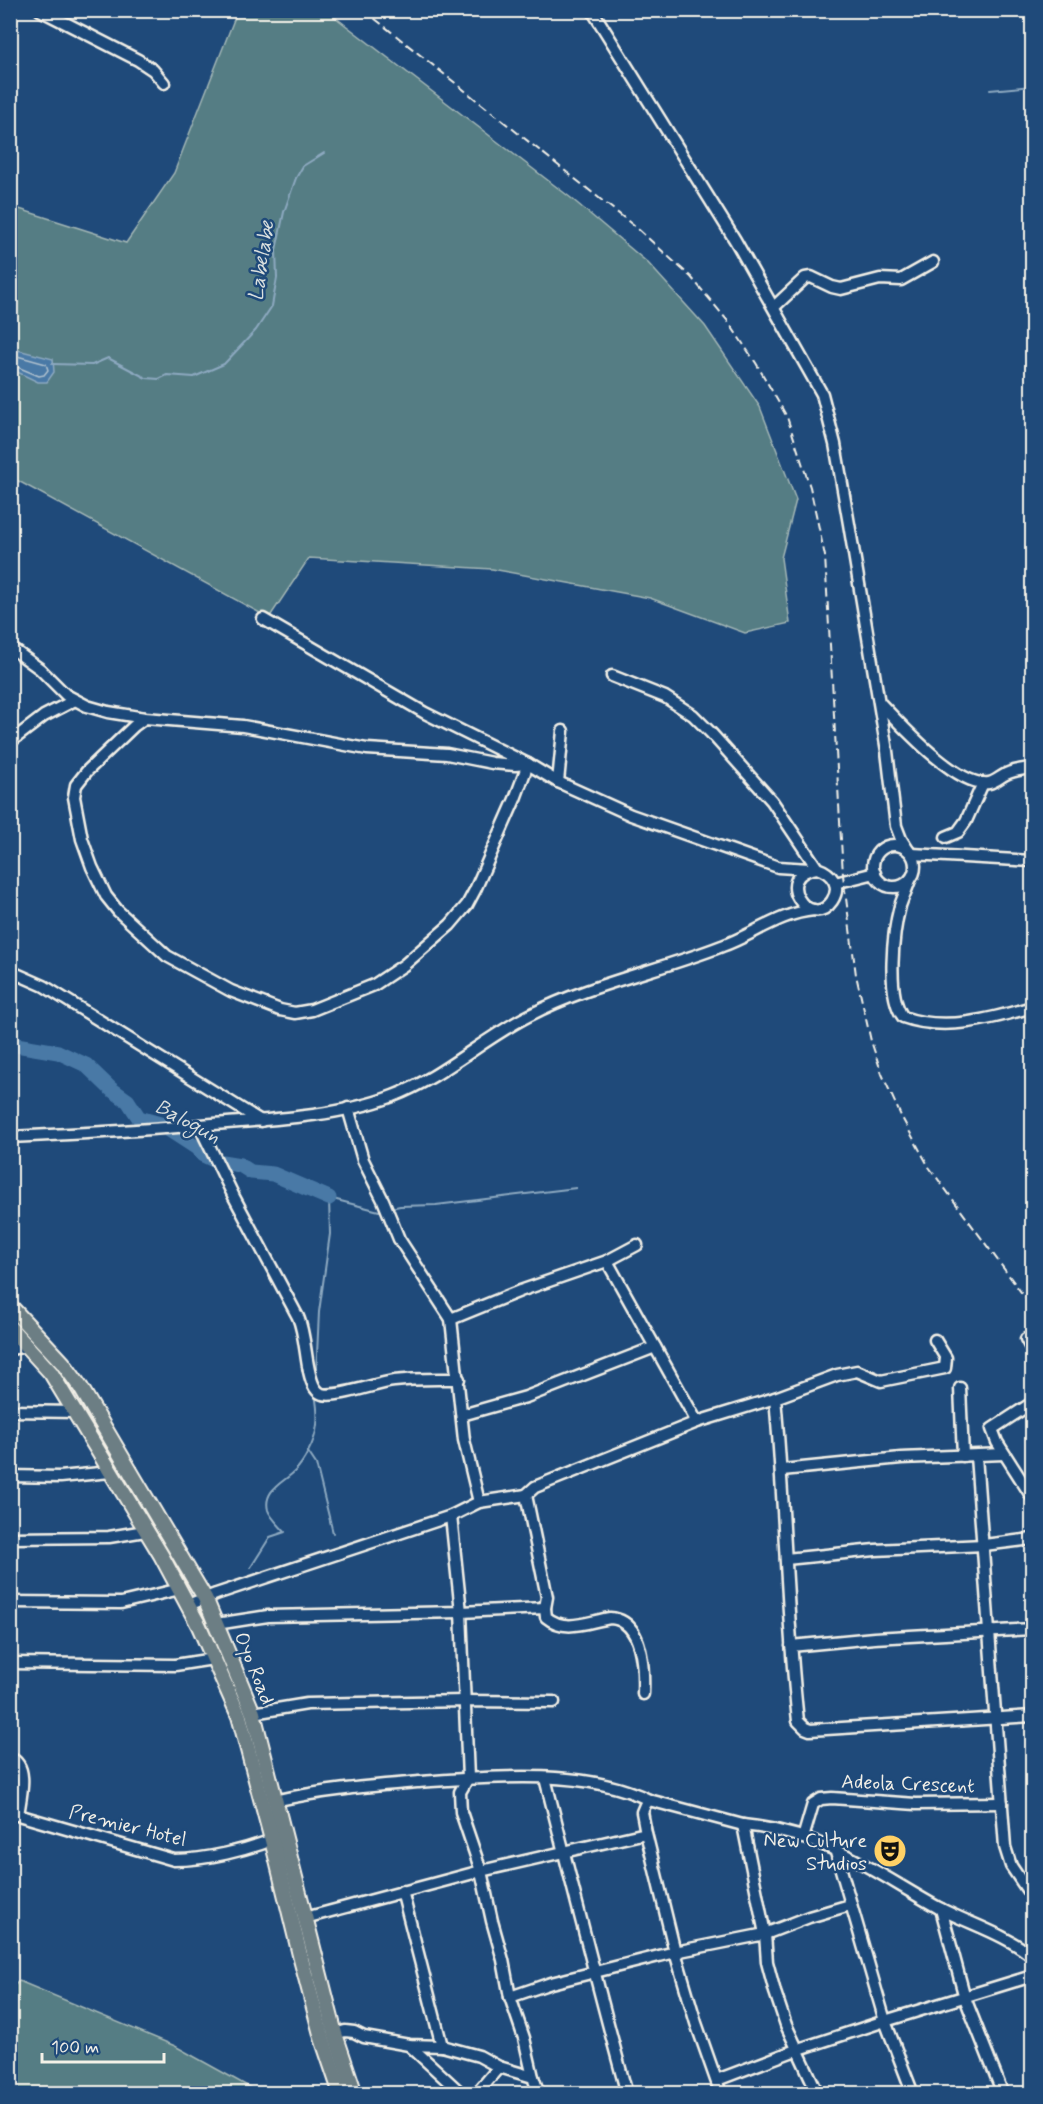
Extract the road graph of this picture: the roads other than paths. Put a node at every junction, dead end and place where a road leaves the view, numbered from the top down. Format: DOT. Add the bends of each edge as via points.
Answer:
graph roads {
  1 [pos="40,10"];
  2 [pos="592,10"];
  3 [pos="164,83"];
  4 [pos="933,262"];
  5 [pos="774,307"];
  6 [pos="263,619"];
  7 [pos="10,647"];
  8 [pos="612,676"];
  9 [pos="75,700"];
  10 [pos="879,702"];
  11 [pos="145,718"];
  12 [pos="563,731"];
  13 [pos="10,742"];
  14 [pos="528,764"];
  15 [pos="1032,768"];
  16 [pos="558,782"];
  17 [pos="983,783"];
  18 [pos="896,826"];
  19 [pos="946,837"];
  20 [pos="888,846"];
  21 [pos="910,852"];
  22 [pos="1032,861"];
  23 [pos="778,867"];
  24 [pos="813,869"];
  25 [pos="875,873"];
  26 [pos="910,880"];
  27 [pos="835,883"];
  28 [pos="890,886"];
  29 [pos="795,891"];
  30 [pos="900,906"];
  31 [pos="814,910"];
  32 [pos="779,918"];
  33 [pos="10,970"];
  34 [pos="1032,1008"];
  35 [pos="348,1108"];
  36 [pos="261,1121"];
  37 [pos="199,1125"];
  38 [pos="10,1137"];
  39 [pos="637,1245"];
  40 [pos="607,1261"];
  41 [pos="10,1306"];
  42 [pos="451,1319"];
  43 [pos="10,1328"];
  44 [pos="1026,1339"];
  45 [pos="934,1340"];
  46 [pos="27,1346"];
  47 [pos="656,1347"];
  48 [pos="10,1349"];
  49 [pos="1032,1350"];
  50 [pos="459,1380"];
  51 [pos="960,1388"];
  52 [pos="775,1398"];
  53 [pos="1032,1403"];
  54 [pos="10,1411"];
  55 [pos="76,1412"];
  56 [pos="462,1415"];
  57 [pos="697,1422"];
  58 [pos="1004,1454"];
  59 [pos="963,1456"];
  60 [pos="976,1456"];
  61 [pos="782,1470"];
  62 [pos="110,1472"];
  63 [pos="10,1476"];
  64 [pos="526,1495"];
  65 [pos="1032,1497"];
  66 [pos="479,1502"];
  67 [pos="451,1516"];
  68 [pos="146,1531"];
  69 [pos="10,1538"];
  70 [pos="1032,1539"];
  71 [pos="984,1545"];
  72 [pos="786,1558"];
  73 [pos="180,1589"];
  74 [pos="205,1598"];
  75 [pos="10,1602"];
  76 [pos="188,1605"];
  77 [pos="545,1608"];
  78 [pos="461,1612"];
  79 [pos="216,1624"];
  80 [pos="1032,1629"];
  81 [pos="988,1632"];
  82 [pos="791,1646"];
  83 [pos="213,1659"];
  84 [pos="10,1663"];
  85 [pos="643,1694"];
  86 [pos="464,1701"];
  87 [pos="554,1702"];
  88 [pos="253,1713"];
  89 [pos="1032,1716"];
  90 [pos="996,1717"];
  91 [pos="10,1758"];
  92 [pos="468,1778"];
  93 [pos="545,1778"];
  94 [pos="649,1800"];
  95 [pos="274,1801"];
  96 [pos="1002,1803"];
  97 [pos="14,1815"];
  98 [pos="742,1825"];
  99 [pos="646,1833"];
  100 [pos="278,1837"];
  101 [pos="803,1837"];
  102 [pos="563,1850"];
  103 [pos="835,1850"];
  104 [pos="481,1871"];
  105 [pos="402,1892"];
  106 [pos="1032,1897"];
  107 [pos="850,1905"];
  108 [pos="941,1909"];
  109 [pos="305,1918"];
  110 [pos="765,1934"];
  111 [pos="675,1952"];
  112 [pos="1032,1956"];
  113 [pos="594,1973"];
  114 [pos="1032,1976"];
  115 [pos="510,1997"];
  116 [pos="965,1998"];
  117 [pos="885,2021"];
  118 [pos="335,2034"];
  119 [pos="409,2045"];
  120 [pos="442,2046"];
  121 [pos="796,2050"];
  122 [pos="499,2067"];
  123 [pos="533,2078"];
  124 [pos="717,2080"];
  125 [pos="340,2094"];
  126 [pos="355,2094"];
  127 [pos="462,2094"];
  128 [pos="476,2094"];
  129 [pos="539,2094"];
  130 [pos="627,2094"];
  131 [pos="721,2094"];
  132 [pos="818,2094"];
  133 [pos="913,2094"];
  134 [pos="1003,2094"];
  1 -- 3 [label="street" via="138,60"];
  2 -- 5 [label="street"];
  4 -- 5 [label="street" via="901,280 880,279 841,289 812,277 805,278"];
  5 -- 10 [label="street" via="827,408"];
  6 -- 14 [label="street" via="425,713"];
  7 -- 9 [label="street"];
  8 -- 24 [label="street" via="665,697 693,715 772,801"];
  9 -- 11 [label="street" via="108,712"];
  9 -- 13 [label="street" via="44,716"];
  10 -- 17 [label="street" via="951,770"];
  10 -- 18 [label="street"];
  11 -- 14 [label="street" via="243,726 367,749"];
  11 -- 14 [label="street" via="76,785 74,797 80,829 106,896 167,956 231,991 295,1013 374,985 450,925 475,890"];
  12 -- 16 [label="street"];
  14 -- 16 [label="street"];
  15 -- 17 [label="street"];
  16 -- 23 [label="street" via="631,814"];
  17 -- 19 [label="street" via="966,821 958,832"];
  18 -- 20 [label="street"];
  18 -- 21 [label="street"];
  20 -- 21 [label="street"];
  20 -- 25 [label="street" via="876,856"];
  21 -- 22 [label="street"];
  21 -- 26 [label="street" via="915,865"];
  23 -- 24 [label="street"];
  23 -- 29 [label="street"];
  24 -- 27 [label="street" via="825,871"];
  24 -- 29 [label="street" via="797,879"];
  25 -- 27 [label="street"];
  25 -- 28 [label="street" via="880,882"];
  26 -- 28 [label="street" via="901,886"];
  26 -- 30 [label="street"];
  27 -- 31 [label="street" via="834,899"];
  28 -- 30 [label="street"];
  29 -- 31 [label="street" via="806,908"];
  29 -- 32 [label="street"];
  30 -- 34 [label="street" via="894,976 895,1003 903,1017 952,1024"];
  31 -- 32 [label="street"];
  32 -- 35 [label="street" via="729,944 572,996 528,1016 415,1086"];
  33 -- 36 [label="street" via="44,986"];
  35 -- 36 [label="street"];
  35 -- 42 [label="street" via="363,1160 399,1239"];
  36 -- 37 [label="street"];
  37 -- 38 [label="street"];
  37 -- 50 [label="street" via="298,1317 314,1386 323,1394 331,1394 394,1381"];
  39 -- 40 [label="street"];
  40 -- 42 [label="street"];
  40 -- 47 [label="street"];
  41 -- 74 [label="main road, Oyo Road" via="81,1388"];
  42 -- 50 [label="street"];
  43 -- 46 [label="main road, Oyo Road"];
  44 -- 49 [label="street"];
  45 -- 52 [label="street" via="946,1358 945,1368 881,1381 857,1371"];
  46 -- 48 [label="street"];
  46 -- 55 [label="main road, Oyo Road" via="51,1373"];
  47 -- 56 [label="street" via="526,1397"];
  47 -- 57 [label="street"];
  50 -- 56 [label="street"];
  51 -- 59 [label="street"];
  52 -- 57 [label="street"];
  52 -- 61 [label="street"];
  53 -- 58 [label="street" via="992,1429"];
  54 -- 55 [label="street"];
  55 -- 62 [label="main road, Oyo Road"];
  56 -- 66 [label="street"];
  57 -- 64 [label="street" via="536,1487"];
  58 -- 60 [label="street"];
  58 -- 65 [label="street"];
  59 -- 60 [label="street"];
  59 -- 61 [label="street"];
  60 -- 71 [label="street"];
  61 -- 72 [label="street"];
  62 -- 63 [label="street"];
  62 -- 68 [label="main road, Oyo Road"];
  64 -- 66 [label="street"];
  64 -- 77 [label="street" via="547,1597"];
  66 -- 67 [label="street"];
  67 -- 74 [label="street"];
  67 -- 78 [label="street"];
  68 -- 69 [label="street" via="109,1537"];
  68 -- 73 [label="main road, Oyo Road"];
  70 -- 71 [label="street"];
  71 -- 72 [label="street"];
  71 -- 81 [label="street"];
  72 -- 82 [label="street"];
  73 -- 75 [label="street" via="121,1602"];
  73 -- 76 [label="main road, Oyo Road"];
  74 -- 76 [label="street"];
  74 -- 79 [label="main road, Oyo Road"];
  76 -- 83 [label="main road, Oyo Road"];
  77 -- 78 [label="street"];
  77 -- 85 [label="street" via="546,1617 563,1627 610,1618 626,1623 638,1643"];
  78 -- 79 [label="street" via="268,1616"];
  78 -- 86 [label="street"];
  79 -- 88 [label="main road, Oyo Road"];
  80 -- 81 [label="street"];
  81 -- 82 [label="street"];
  81 -- 90 [label="street"];
  82 -- 90 [label="street" via="798,1720 810,1730"];
  83 -- 84 [label="street" via="175,1665"];
  83 -- 100 [label="main road, Oyo Road" via="239,1716"];
  86 -- 87 [label="street"];
  86 -- 88 [label="street" via="307,1704"];
  86 -- 92 [label="street"];
  88 -- 95 [label="main road, Oyo Road"];
  89 -- 90 [label="street"];
  90 -- 96 [label="street"];
  91 -- 97 [label="street" via="22,1770"];
  92 -- 93 [label="street"];
  92 -- 95 [label="street" via="363,1786"];
  92 -- 104 [label="street" via="460,1792 461,1812"];
  93 -- 94 [label="street" via="608,1785"];
  93 -- 102 [label="street"];
  94 -- 98 [label="street"];
  94 -- 99 [label="street" via="642,1812"];
  95 -- 100 [label="main road, Oyo Road"];
  96 -- 101 [label="street, Adeola Crescent" via="821,1799 813,1804"];
  96 -- 106 [label="street" via="1007,1859"];
  97 -- 100 [label="street, Premier Hotel" via="174,1860 223,1853"];
  98 -- 101 [label="street"];
  98 -- 110 [label="street"];
  99 -- 102 [label="street"];
  99 -- 111 [label="street"];
  100 -- 109 [label="main road, Oyo Road"];
  100 -- 125 [label="main road, Oyo Road" via="304,1970"];
  101 -- 103 [label="street"];
  102 -- 104 [label="street"];
  102 -- 113 [label="street"];
  103 -- 107 [label="street"];
  103 -- 108 [label="street"];
  104 -- 105 [label="street"];
  104 -- 115 [label="street"];
  105 -- 109 [label="street"];
  105 -- 120 [label="street"];
  107 -- 110 [label="street"];
  107 -- 117 [label="street"];
  108 -- 112 [label="street"];
  108 -- 116 [label="street"];
  109 -- 118 [label="main road, Oyo Road"];
  110 -- 111 [label="street"];
  110 -- 121 [label="street" via="775,1992"];
  111 -- 113 [label="street"];
  111 -- 124 [label="street"];
  113 -- 115 [label="street"];
  113 -- 130 [label="street"];
  114 -- 116 [label="street"];
  115 -- 123 [label="street"];
  116 -- 117 [label="street"];
  116 -- 134 [label="street"];
  117 -- 121 [label="street"];
  117 -- 133 [label="street"];
  118 -- 119 [label="street" via="354,2032"];
  118 -- 126 [label="main road, Oyo Road"];
  119 -- 120 [label="street"];
  119 -- 127 [label="street"];
  120 -- 122 [label="street" via="479,2056"];
  121 -- 124 [label="street"];
  121 -- 132 [label="street"];
  122 -- 123 [label="street"];
  122 -- 128 [label="street"];
  123 -- 129 [label="street"];
  124 -- 131 [label="street"];
}
